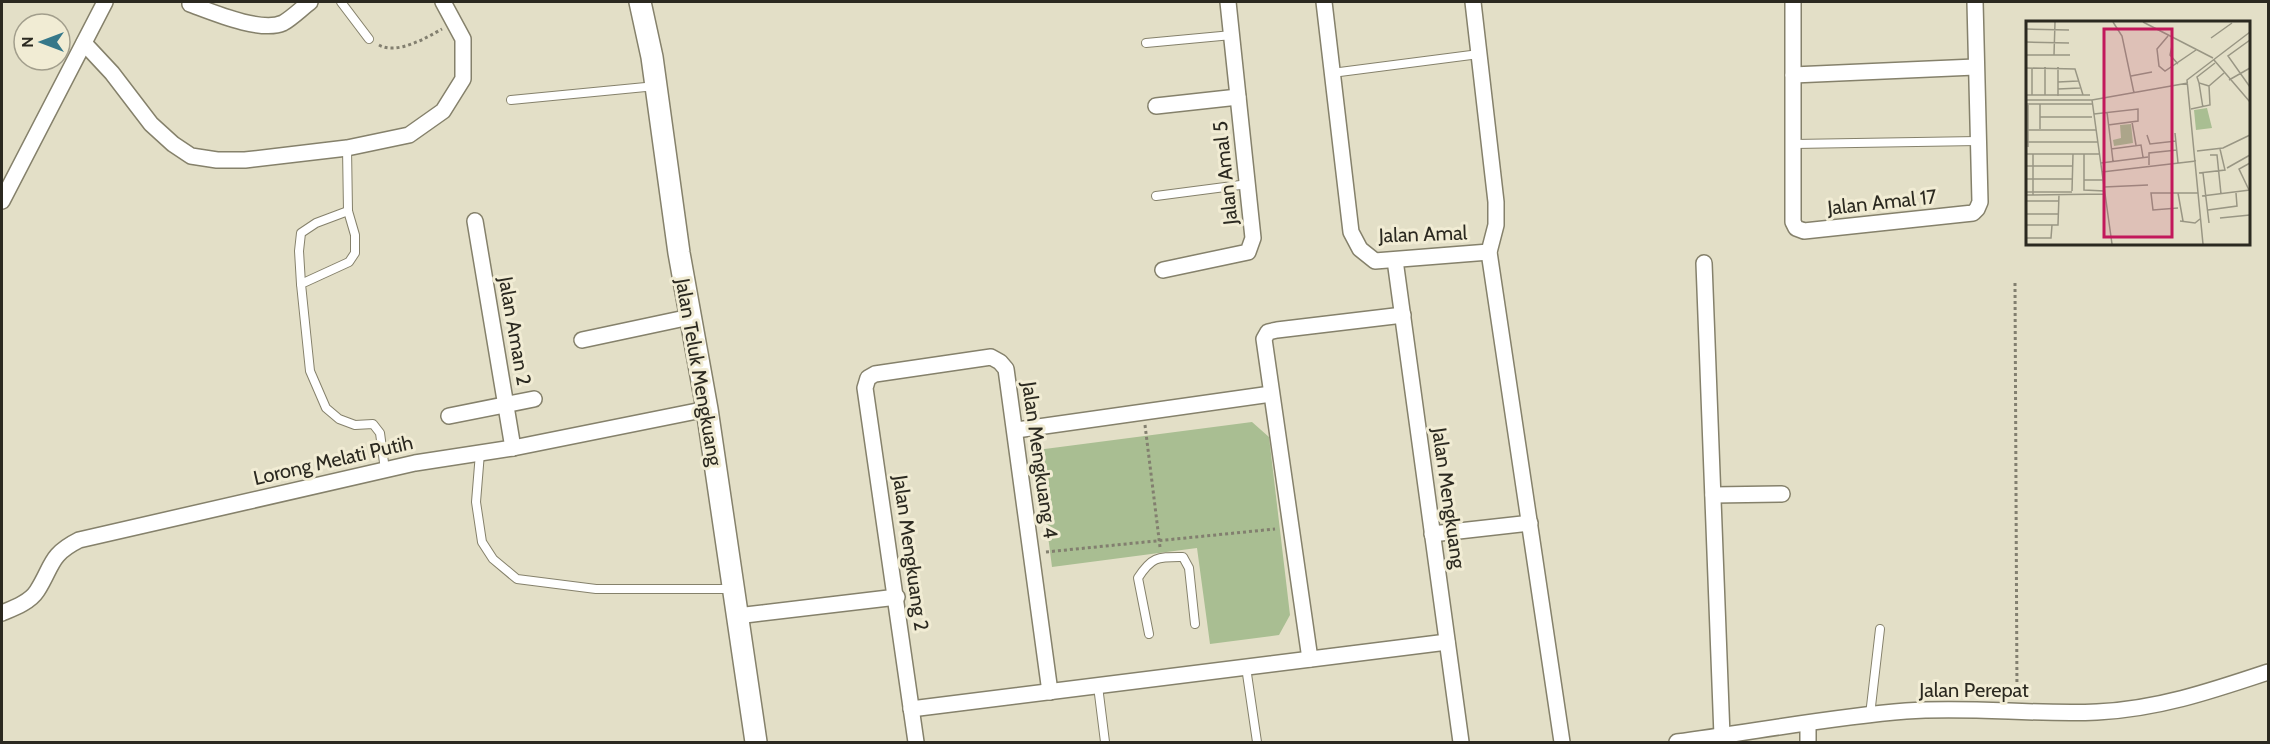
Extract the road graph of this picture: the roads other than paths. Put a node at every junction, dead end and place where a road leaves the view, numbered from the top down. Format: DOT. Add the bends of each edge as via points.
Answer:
graph roads {
  1 [pos="105,2"];
  2 [pos="309,2"];
  3 [pos="341,2"];
  4 [pos="443,2"];
  5 [pos="640,2"];
  6 [pos="1228,2"];
  7 [pos="1324,2"];
  8 [pos="1473,2"];
  9 [pos="1793,2"];
  10 [pos="1975,2"];
  11 [pos="190,4"];
  12 [pos="1232,35"];
  13 [pos="369,39"];
  14 [pos="84,43"];
  15 [pos="1146,43"];
  16 [pos="1480,54"];
  17 [pos="1975,67"];
  18 [pos="1332,73"];
  19 [pos="1793,75"];
  20 [pos="656,86"];
  21 [pos="1238,97"];
  22 [pos="511,100"];
  23 [pos="1156,106"];
  24 [pos="1978,141"];
  25 [pos="1794,144"];
  26 [pos="346,148"];
  27 [pos="1248,184"];
  28 [pos="1156,196"];
  29 [pos="2,201"];
  30 [pos="348,211"];
  31 [pos="475,221"];
  32 [pos="1489,252"];
  33 [pos="1395,260"];
  34 [pos="1704,263"];
  35 [pos="1163,270"];
  36 [pos="301,284"];
  37 [pos="1402,315"];
  38 [pos="690,317"];
  39 [pos="582,340"];
  40 [pos="875,374"];
  41 [pos="1271,394"];
  42 [pos="534,399"];
  43 [pos="506,405"];
  44 [pos="707,409"];
  45 [pos="449,416"];
  46 [pos="1016,430"];
  47 [pos="513,448"];
  48 [pos="480,453"];
  49 [pos="384,470"];
  50 [pos="1782,494"];
  51 [pos="1713,495"];
  52 [pos="1530,523"];
  53 [pos="1432,534"];
  54 [pos="733,589"];
  55 [pos="897,597"];
  56 [pos="2,613"];
  57 [pos="737,616"];
  58 [pos="1195,624"];
  59 [pos="1880,629"];
  60 [pos="1149,634"];
  61 [pos="1447,642"];
  62 [pos="1310,659"];
  63 [pos="1246,667"];
  64 [pos="2268,672"];
  65 [pos="1098,686"];
  66 [pos="1050,692"];
  67 [pos="911,709"];
  68 [pos="1870,715"];
  69 [pos="1808,724"];
  70 [pos="1722,736"];
  71 [pos="1771,736"];
  72 [pos="756,742"];
  73 [pos="916,742"];
  74 [pos="1105,742"];
  75 [pos="1257,742"];
  76 [pos="1461,742"];
  77 [pos="1562,742"];
  78 [pos="1677,742"];
  79 [pos="1808,742"];
  1 -- 14 [label="street"];
  2 -- 11 [label="street" via="282,23 256,25"];
  3 -- 13 [label="lane"];
  4 -- 26 [label="street" via="463,39 463,79 443,111 409,135"];
  5 -- 20 [label="street, Jalan Teluk Mengkuang"];
  6 -- 12 [label="street, Jalan Amal 5"];
  7 -- 18 [label="street, Jalan Amal"];
  8 -- 16 [label="street, Jalan Amal"];
  9 -- 19 [label="street"];
  10 -- 17 [label="street"];
  12 -- 15 [label="lane"];
  12 -- 21 [label="street, Jalan Amal 5"];
  14 -- 26 [label="street" via="151,124 191,156 245,160"];
  14 -- 29 [label="street"];
  16 -- 18 [label="lane"];
  16 -- 32 [label="street, Jalan Amal" via="1496,202 1496,225"];
  17 -- 19 [label="street"];
  17 -- 24 [label="street"];
  18 -- 33 [label="street, Jalan Amal" via="1351,232 1360,249 1375,261"];
  19 -- 25 [label="street"];
  20 -- 22 [label="lane"];
  20 -- 38 [label="street, Jalan Teluk Mengkuang"];
  21 -- 23 [label="street"];
  21 -- 27 [label="street, Jalan Amal 5"];
  24 -- 25 [label="lane"];
  24 -- 25 [label="street, Jalan Amal 17" via="1980,202 1973,213 1804,231 1793,222"];
  26 -- 30 [label="lane"];
  27 -- 28 [label="lane"];
  27 -- 35 [label="street, Jalan Amal 5" via="1253,238 1248,252"];
  30 -- 36 [label="lane" via="301,233"];
  30 -- 36 [label="lane" via="355,253 349,262"];
  31 -- 43 [label="street, Jalan Aman 2"];
  32 -- 33 [label="street, Jalan Amal"];
  32 -- 52 [label="street"];
  33 -- 37 [label="street, Jalan Mengkuang"];
  34 -- 51 [label="street"];
  36 -- 49 [label="lane" via="310,371 326,408 355,426 373,424 380,433"];
  37 -- 41 [label="street" via="1268,332 1264,339"];
  37 -- 53 [label="street, Jalan Mengkuang"];
  38 -- 39 [label="street"];
  38 -- 44 [label="street, Jalan Teluk Mengkuang"];
  40 -- 46 [label="street, Jalan Mengkuang 4" via="991,357 1006,369"];
  40 -- 55 [label="street, Jalan Mengkuang 2" via="868,378 865,388"];
  41 -- 46 [label="street"];
  41 -- 62 [label="street"];
  42 -- 43 [label="street"];
  43 -- 45 [label="street"];
  43 -- 47 [label="street, Jalan Aman 2"];
  44 -- 47 [label="street, Lorong Melati Putih"];
  44 -- 54 [label="street, Jalan Teluk Mengkuang"];
  46 -- 66 [label="street, Jalan Mengkuang 4"];
  47 -- 48 [label="street, Lorong Melati Putih"];
  48 -- 49 [label="street, Lorong Melati Putih"];
  48 -- 54 [label="lane" via="476,502 482,542 493,559 517,579 596,589"];
  49 -- 56 [label="street, Lorong Melati Putih" via="79,540 56,555 37,592"];
  50 -- 51 [label="street"];
  51 -- 70 [label="street"];
  52 -- 53 [label="street"];
  52 -- 77 [label="street"];
  53 -- 61 [label="street, Jalan Mengkuang"];
  54 -- 57 [label="street, Jalan Teluk Mengkuang"];
  55 -- 57 [label="street"];
  55 -- 67 [label="street, Jalan Mengkuang 2"];
  57 -- 72 [label="street, Jalan Teluk Mengkuang"];
  58 -- 60 [label="lane" via="1189,568 1183,557 1161,557 1148,563 1138,578"];
  59 -- 68 [label="lane"];
  61 -- 62 [label="street"];
  61 -- 76 [label="street, Jalan Mengkuang"];
  62 -- 63 [label="street"];
  63 -- 65 [label="street"];
  63 -- 75 [label="lane"];
  64 -- 68 [label="street, Jalan Perepat" via="2159,706 2097,712 1946,709"];
  65 -- 66 [label="street"];
  65 -- 74 [label="lane"];
  66 -- 67 [label="street"];
  67 -- 73 [label="street, Jalan Mengkuang 2"];
  68 -- 69 [label="street, Jalan Perepat"];
  69 -- 71 [label="street, Jalan Perepat"];
  69 -- 79 [label="street"];
  70 -- 71 [label="street, Jalan Perepat"];
  70 -- 78 [label="street, Jalan Perepat"];
}
